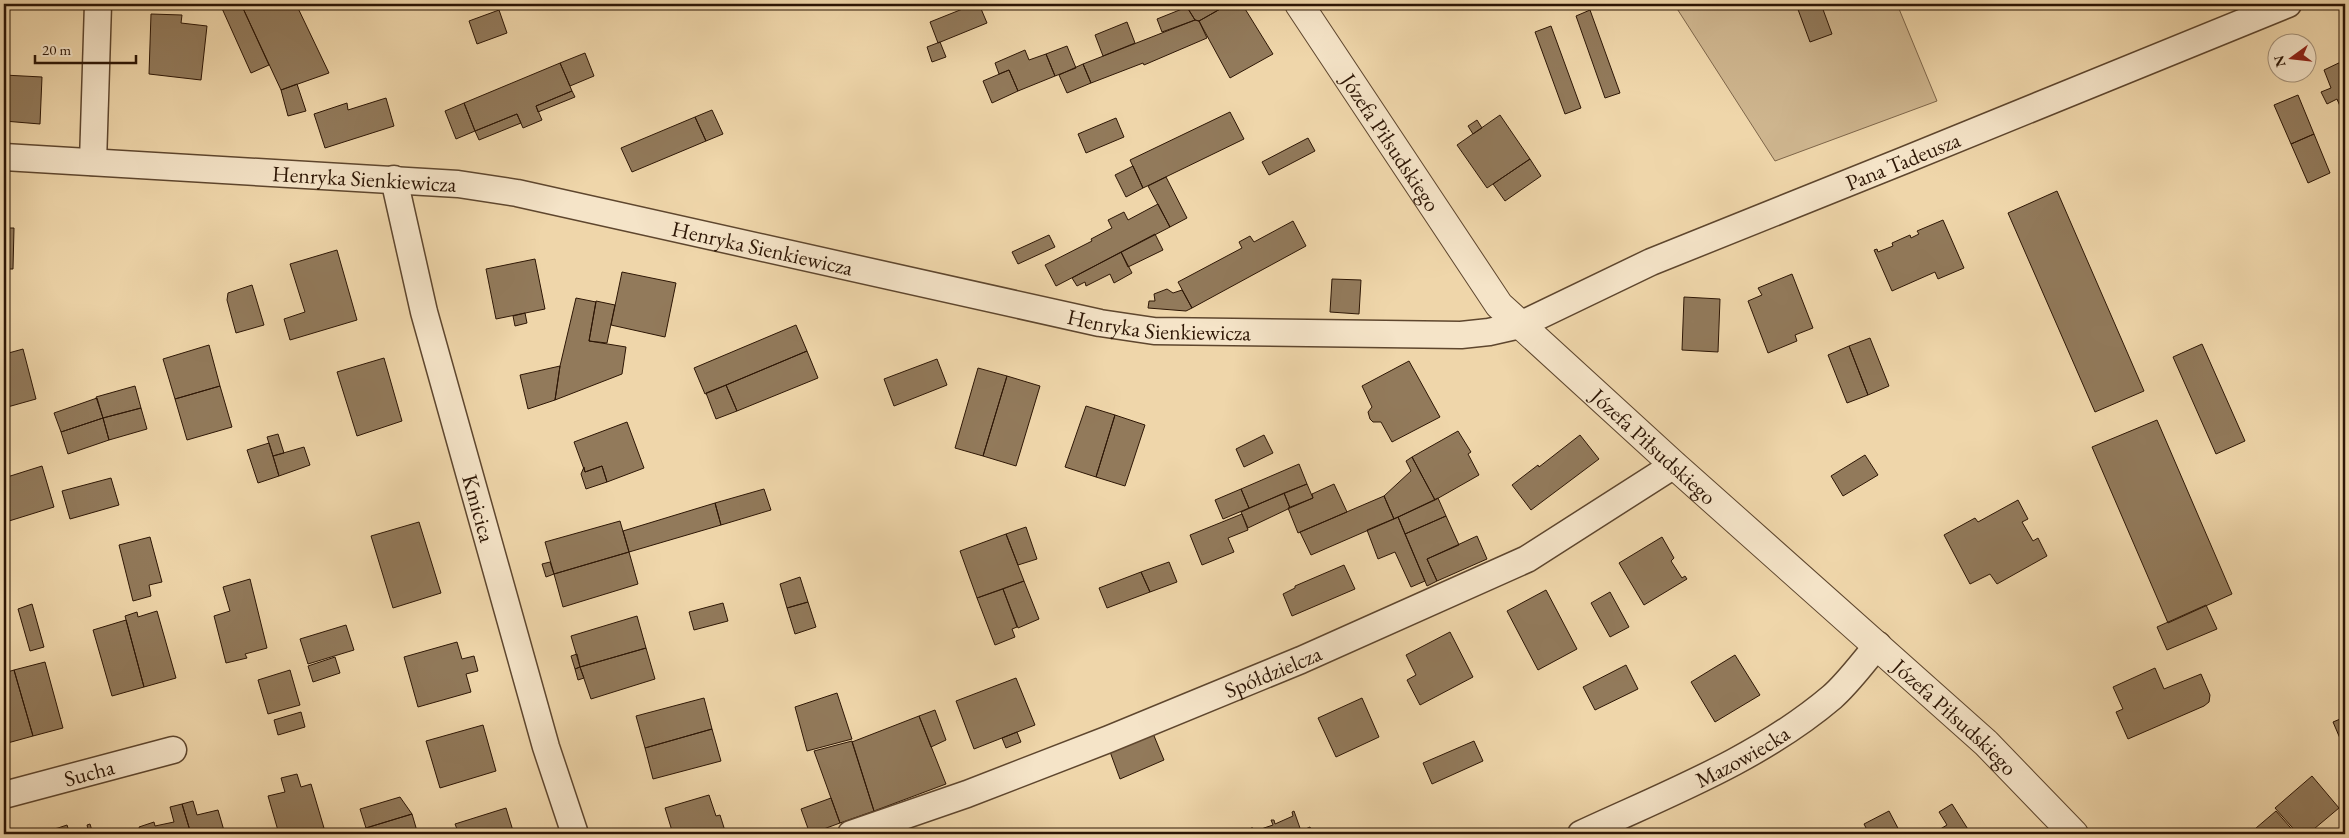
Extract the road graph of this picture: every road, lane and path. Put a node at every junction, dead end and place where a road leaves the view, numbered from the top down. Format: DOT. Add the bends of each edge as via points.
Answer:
graph roads {
  1 [pos="98,4"];
  2 [pos="1299,4"];
  3 [pos="2288,4"];
  4 [pos="4,157"];
  5 [pos="93,162"];
  6 [pos="394,179"];
  7 [pos="1520,325"];
  8 [pos="1674,466"];
  9 [pos="1878,645"];
  10 [pos="173,750"];
  11 [pos="4,794"];
  12 [pos="574,834"];
  13 [pos="851,834"];
  14 [pos="1581,834"];
  15 [pos="2074,834"];
  1 -- 5 [label="street"];
  2 -- 7 [label="street, Józefa Piłsudskiego" via="1490,294"];
  3 -- 7 [label="street, Pana Tadeusza" via="1650,262"];
  4 -- 5 [label="street, Henryka Sienkiewicza"];
  5 -- 6 [label="street, Henryka Sienkiewicza"];
  6 -- 7 [label="street, Henryka Sienkiewicza" via="517,193 1100,323 1154,331 1461,335"];
  6 -- 12 [label="street, Kmicica" via="424,312"];
  7 -- 8 [label="street, Józefa Piłsudskiego"];
  8 -- 9 [label="street, Józefa Piłsudskiego"];
  8 -- 13 [label="street, Spółdzielcza" via="1527,559 1319,652 1109,740"];
  9 -- 14 [label="street, Mazowiecka" via="1833,696 1765,746"];
  9 -- 15 [label="street, Józefa Piłsudskiego" via="1986,742"];
  10 -- 11 [label="street, Sucha"];
}
